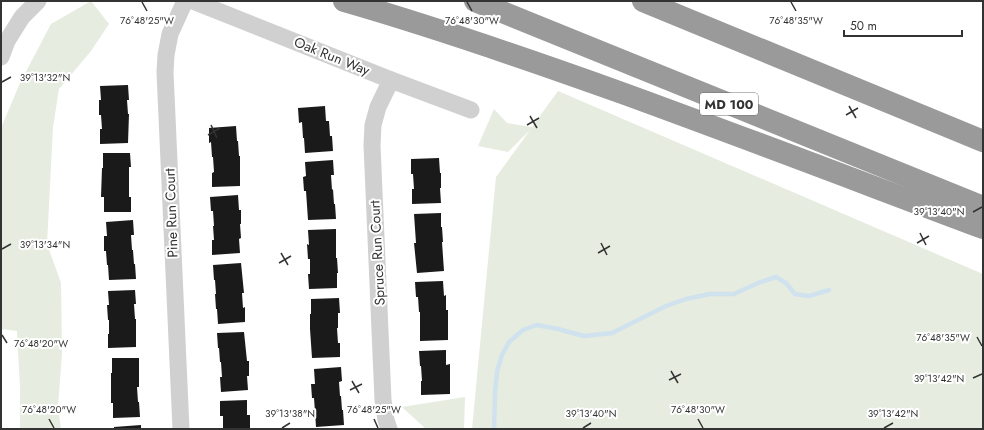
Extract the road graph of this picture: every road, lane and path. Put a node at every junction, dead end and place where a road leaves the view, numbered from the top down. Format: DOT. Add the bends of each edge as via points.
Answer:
graph roads {
  1 [pos="38,1"];
  2 [pos="185,1"];
  3 [pos="193,1"];
  4 [pos="344,1"];
  5 [pos="475,1"];
  6 [pos="644,1"];
  7 [pos="1,57"];
  8 [pos="391,80"];
  9 [pos="471,110"];
  10 [pos="983,141"];
  11 [pos="983,207"];
  12 [pos="983,228"];
  13 [pos="181,429"];
  14 [pos="389,429"];
  1 -- 7 [label="street" via="22,17 6,41"];
  2 -- 13 [label="street, Pine Run Court" via="170,34 165,72"];
  3 -- 8 [label="street, Oak Run Way"];
  4 -- 12 [label="highway" via="515,55 694,119"];
  5 -- 11 [label="highway, MD 100"];
  6 -- 10 [label="highway"];
  8 -- 9 [label="street, Oak Run Way"];
  8 -- 14 [label="street, Spruce Run Court" via="374,119 372,145 383,400"];
}
